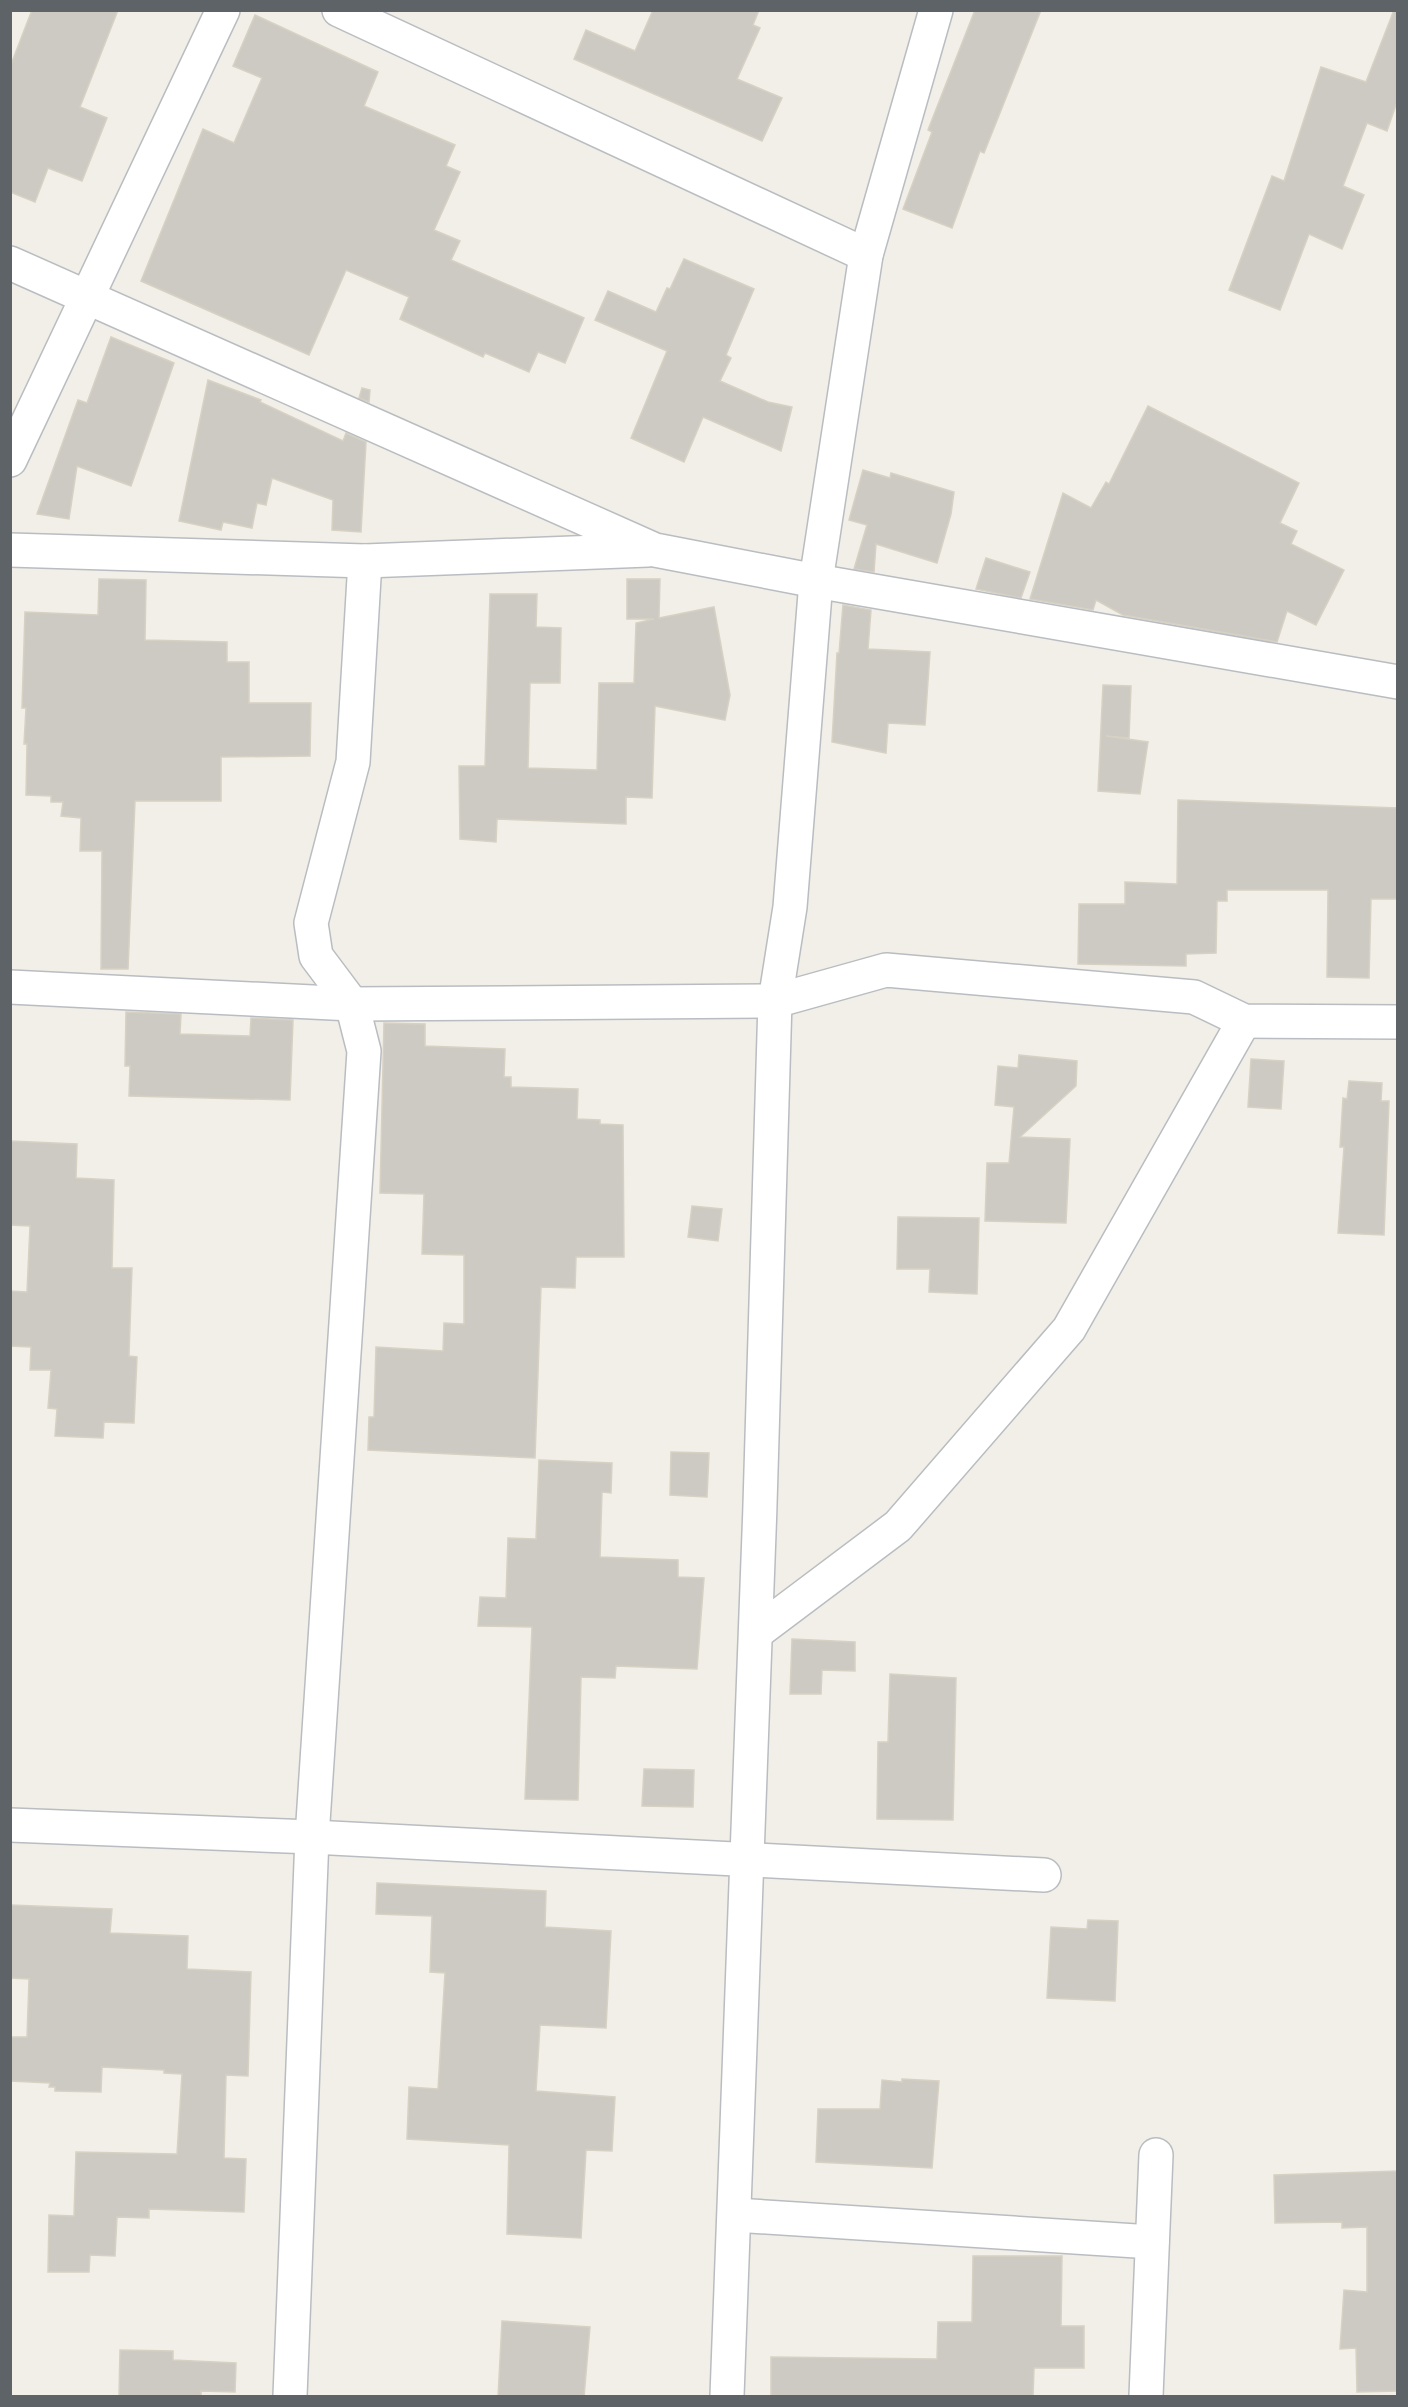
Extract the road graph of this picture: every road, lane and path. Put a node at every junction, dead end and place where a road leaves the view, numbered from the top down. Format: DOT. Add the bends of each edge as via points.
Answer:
graph roads {
  1 [pos="223,10"];
  2 [pos="339,10"];
  3 [pos="936,10"];
  4 [pos="866,255"];
  5 [pos="10,263"];
  6 [pos="87,296"];
  7 [pos="10,460"];
  8 [pos="10,550"];
  9 [pos="655,550"];
  10 [pos="365,561"];
  11 [pos="816,581"];
  12 [pos="1398,682"];
  13 [pos="10,987"];
  14 [pos="775,1001"];
  15 [pos="352,1004"];
  16 [pos="1244,1021"];
  17 [pos="1398,1022"];
  18 [pos="757,1632"];
  19 [pos="10,1825"];
  20 [pos="312,1837"];
  21 [pos="746,1861"];
  22 [pos="1044,1875"];
  23 [pos="1156,2155"];
  24 [pos="735,2215"];
  25 [pos="1152,2242"];
  26 [pos="290,2397"];
  27 [pos="727,2397"];
  28 [pos="1146,2397"];
  1 -- 6 [label="street"];
  2 -- 4 [label="street"];
  3 -- 4 [label="street"];
  4 -- 11 [label="street"];
  5 -- 6 [label="street"];
  6 -- 7 [label="street"];
  6 -- 9 [label="street"];
  8 -- 10 [label="street"];
  9 -- 10 [label="street"];
  9 -- 11 [label="street"];
  10 -- 15 [label="street" via="353,762 311,923 316,956"];
  11 -- 12 [label="street"];
  11 -- 14 [label="street" via="790,907"];
  13 -- 15 [label="street"];
  14 -- 15 [label="street"];
  14 -- 16 [label="street" via="886,970 1194,997"];
  14 -- 18 [label="street"];
  15 -- 20 [label="street" via="364,1051"];
  16 -- 17 [label="street"];
  16 -- 18 [label="street" via="1069,1329 898,1526"];
  18 -- 21 [label="street"];
  19 -- 20 [label="street"];
  20 -- 21 [label="street"];
  20 -- 26 [label="street"];
  21 -- 22 [label="street"];
  21 -- 24 [label="street"];
  23 -- 25 [label="street"];
  24 -- 25 [label="street"];
  24 -- 27 [label="street"];
  25 -- 28 [label="street"];
}
